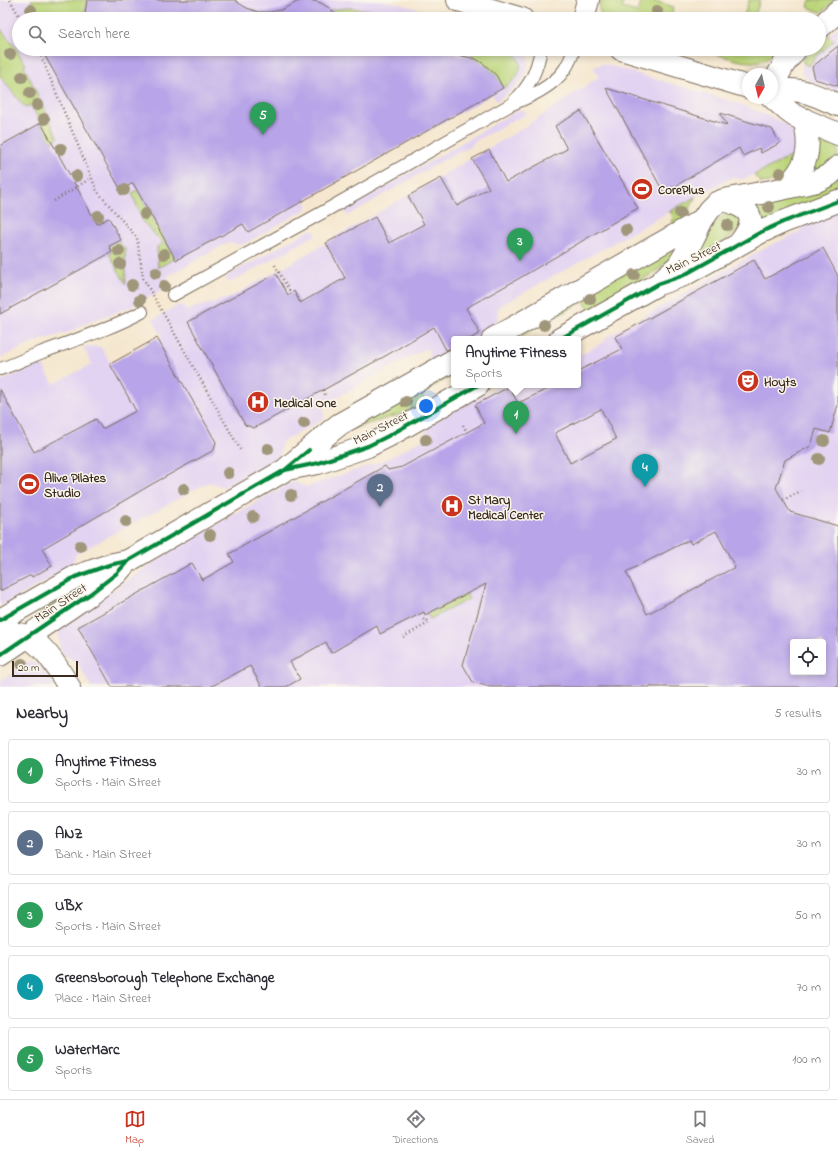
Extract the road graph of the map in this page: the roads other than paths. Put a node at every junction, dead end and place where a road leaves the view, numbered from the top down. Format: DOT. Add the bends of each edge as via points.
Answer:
graph roads {
  1 [pos="458,0"];
  2 [pos="588,0"];
  3 [pos="838,11"];
  4 [pos="498,12"];
  5 [pos="585,12"];
  6 [pos="826,22"];
  7 [pos="539,56"];
  8 [pos="571,56"];
  9 [pos="644,56"];
  10 [pos="790,56"];
  11 [pos="778,75"];
  12 [pos="742,85"];
  13 [pos="778,92"];
  14 [pos="778,102"];
  15 [pos="510,105"];
  16 [pos="838,105"];
  17 [pos="804,119"];
  18 [pos="838,134"];
  19 [pos="838,168"];
  20 [pos="785,188"];
  21 [pos="724,200"];
  22 [pos="838,201"];
  23 [pos="702,220"];
  24 [pos="738,245"];
  25 [pos="658,284"];
  26 [pos="173,296"];
  27 [pos="142,312"];
  28 [pos="498,336"];
  29 [pos="565,336"];
  30 [pos="451,362"];
  31 [pos="0,368"];
  32 [pos="473,388"];
  33 [pos="423,416"];
  34 [pos="309,450"];
  35 [pos="286,470"];
  36 [pos="128,561"];
  37 [pos="0,620"];
  38 [pos="0,632"];
  39 [pos="26,637"];
  40 [pos="0,655"];
  41 [pos="69,687"];
  1 -- 4 [label="street"];
  2 -- 5 [label="street"];
  3 -- 6 [label="street"];
  7 -- 15 [label="lane" via="532,80"];
  8 -- 15 [label="lane" via="558,77 540,90"];
  9 -- 12 [label="street"];
  10 -- 11 [label="street"];
  13 -- 16 [label="street" via="802,91"];
  14 -- 17 [label="street"];
  15 -- 26 [label="lane"];
  17 -- 18 [label="street"];
  17 -- 20 [label="street" via="808,136 806,158 802,170"];
  19 -- 20 [label="street, Main Street" via="822,179"];
  20 -- 21 [label="street, Main Street"];
  21 -- 23 [label="street, Main Street" via="712,206"];
  21 -- 24 [label="street" via="745,210 751,222 746,235"];
  22 -- 24 [label="street, Main Street" via="783,222"];
  23 -- 25 [label="street" via="684,258 675,270"];
  23 -- 28 [label="street, Main Street"];
  24 -- 25 [label="street, Main Street" via="684,275"];
  25 -- 29 [label="street, Main Street"];
  27 -- 31 [label="lane" via="88,336"];
  30 -- 34 [label="street, Main Street" via="340,424"];
  32 -- 33 [label="street, Main Street"];
  33 -- 34 [label="street"];
  33 -- 35 [label="street, Main Street" via="356,451 318,464"];
  34 -- 35 [label="street, Main Street"];
  35 -- 36 [label="street, Main Street"];
  36 -- 37 [label="street, Main Street" via="75,577"];
  36 -- 39 [label="street, Main Street" via="99,588"];
  38 -- 39 [label="street"];
  39 -- 40 [label="street, Main Street"];
  39 -- 41 [label="street" via="49,657"];
}
